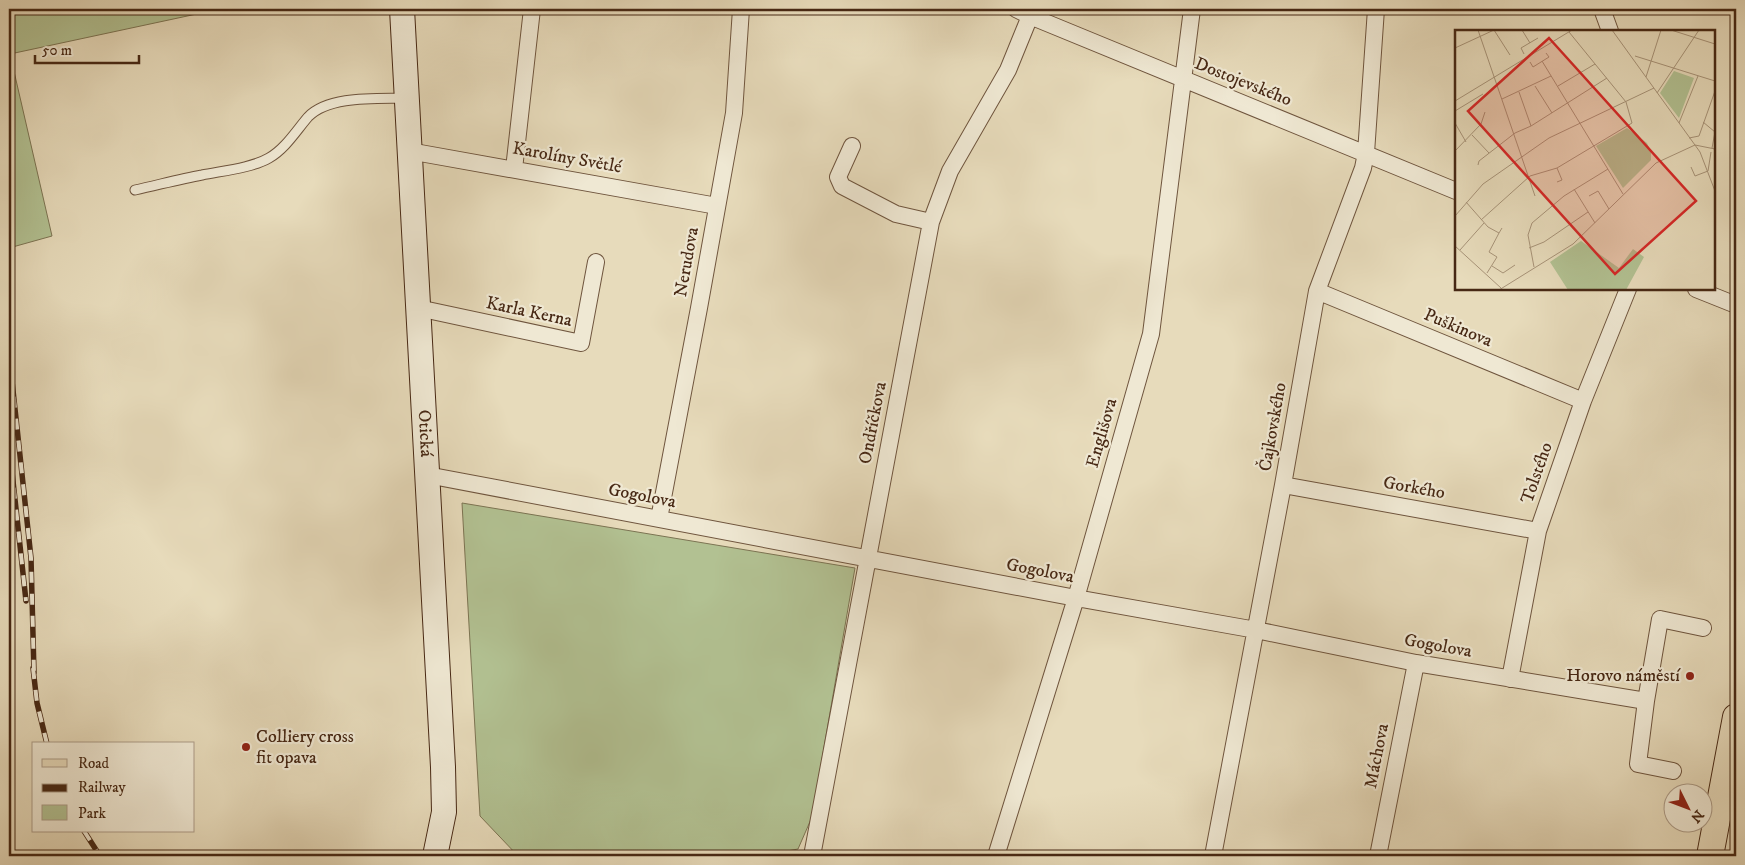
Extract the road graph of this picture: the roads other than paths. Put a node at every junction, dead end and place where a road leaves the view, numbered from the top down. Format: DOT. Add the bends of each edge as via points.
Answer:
graph roads {
  1 [pos="402,9"];
  2 [pos="532,9"];
  3 [pos="741,9"];
  4 [pos="1192,9"];
  5 [pos="1376,9"];
  6 [pos="1602,9"];
  7 [pos="1025,11"];
  8 [pos="1610,30"];
  9 [pos="1183,80"];
  10 [pos="407,98"];
  11 [pos="852,146"];
  12 [pos="409,150"];
  13 [pos="1366,153"];
  14 [pos="514,169"];
  15 [pos="135,190"];
  16 [pos="1455,191"];
  17 [pos="717,206"];
  18 [pos="932,222"];
  19 [pos="596,262"];
  20 [pos="1628,290"];
  21 [pos="1698,290"];
  22 [pos="1317,291"];
  23 [pos="1736,305"];
  24 [pos="418,308"];
  25 [pos="1583,401"];
  26 [pos="428,475"];
  27 [pos="1284,485"];
  28 [pos="659,519"];
  29 [pos="1538,531"];
  30 [pos="868,559"];
  31 [pos="1076,598"];
  32 [pos="1704,628"];
  33 [pos="1256,630"];
  34 [pos="1416,663"];
  35 [pos="1510,679"];
  36 [pos="1646,701"];
  37 [pos="1736,717"];
  38 [pos="1673,771"];
  39 [pos="435,856"];
  40 [pos="812,856"];
  41 [pos="996,856"];
  42 [pos="1213,856"];
  43 [pos="1378,856"];
  44 [pos="1710,856"];
  1 -- 10 [label="street, Otická"];
  2 -- 14 [label="street"];
  3 -- 17 [label="street, Nerudova" via="734,113"];
  4 -- 9 [label="street, Englišova"];
  5 -- 13 [label="street, Čajkovského"];
  6 -- 8 [label="street"];
  7 -- 9 [label="street, Dostojevského"];
  7 -- 18 [label="street, Ondříčkova" via="1008,70 950,171"];
  9 -- 13 [label="street, Dostojevského"];
  9 -- 31 [label="street, Englišova" via="1151,334"];
  10 -- 12 [label="street, Otická"];
  10 -- 15 [label="lane" via="355,100 318,108 268,158 242,167"];
  11 -- 18 [label="street" via="838,177 842,186 896,214"];
  12 -- 14 [label="street, Karolíny Světlé"];
  12 -- 24 [label="street, Otická"];
  13 -- 16 [label="street, Dostojevského"];
  13 -- 22 [label="street, Čajkovského"];
  14 -- 17 [label="street, Karolíny Světlé"];
  17 -- 28 [label="street, Nerudova"];
  18 -- 30 [label="street, Ondříčkova"];
  19 -- 24 [label="street, Karla Kerna" via="581,343"];
  20 -- 25 [label="street, Tolstého"];
  21 -- 23 [label="street"];
  22 -- 25 [label="street, Puškinova"];
  22 -- 27 [label="street, Čajkovského"];
  24 -- 26 [label="street, Otická"];
  25 -- 29 [label="street, Tolstého"];
  26 -- 28 [label="street, Gogolova"];
  26 -- 39 [label="street, Otická" via="444,792 444,812"];
  27 -- 29 [label="street, Gorkého"];
  27 -- 33 [label="street, Čajkovského"];
  28 -- 30 [label="street, Gogolova"];
  29 -- 35 [label="street, Tolstého"];
  30 -- 31 [label="street, Gogolova"];
  30 -- 40 [label="street, Ondříčkova"];
  31 -- 33 [label="street, Gogolova"];
  31 -- 41 [label="street, Englišova"];
  32 -- 36 [label="street" via="1660,619"];
  33 -- 34 [label="street, Gogolova"];
  33 -- 42 [label="street, Čajkovského"];
  34 -- 35 [label="street, Gogolova"];
  34 -- 43 [label="street, Máchova"];
  35 -- 36 [label="street, Gogolova"];
  36 -- 38 [label="street" via="1638,764"];
  37 -- 44 [label="main road"];
}
